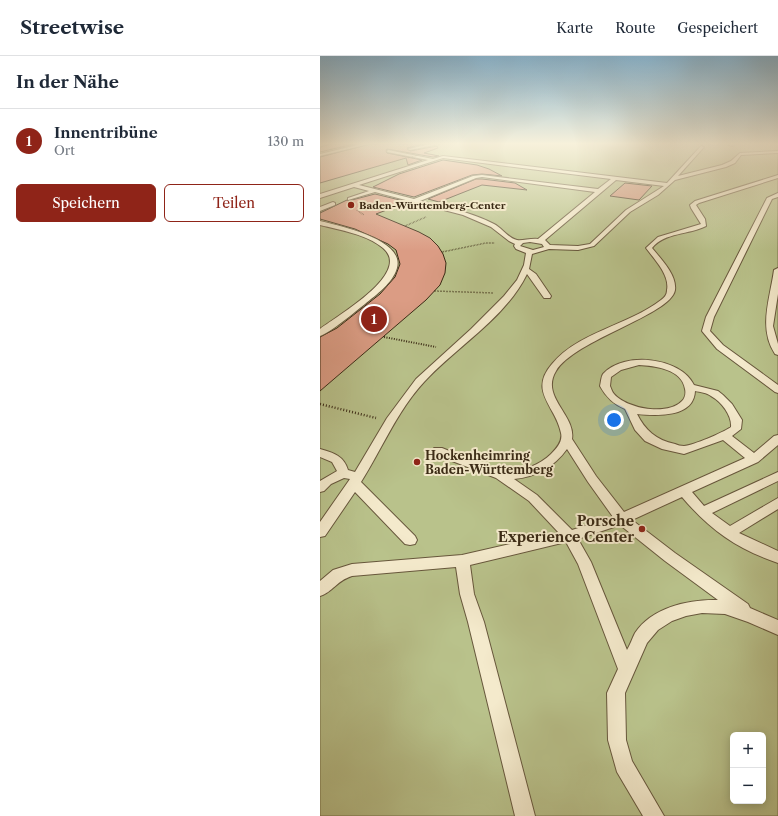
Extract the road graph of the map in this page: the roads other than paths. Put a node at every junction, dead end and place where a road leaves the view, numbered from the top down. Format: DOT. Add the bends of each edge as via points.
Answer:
graph roads {
  1 [pos="371,179"];
  2 [pos="469,179"];
  3 [pos="515,179"];
  4 [pos="613,179"];
  5 [pos="626,179"];
  6 [pos="673,179"];
  7 [pos="770,179"];
  8 [pos="353,185"];
  9 [pos="668,185"];
  10 [pos="374,191"];
  11 [pos="599,191"];
  12 [pos="778,195"];
  13 [pos="320,196"];
  14 [pos="350,199"];
  15 [pos="414,201"];
  16 [pos="333,204"];
  17 [pos="320,209"];
  18 [pos="320,223"];
  19 [pos="540,241"];
  20 [pos="519,243"];
  21 [pos="548,247"];
  22 [pos="530,252"];
  23 [pos="526,270"];
  24 [pos="778,270"];
  25 [pos="547,296"];
  26 [pos="320,333"];
  27 [pos="778,352"];
  28 [pos="691,387"];
  29 [pos="778,390"];
  30 [pos="630,409"];
  31 [pos="725,436"];
  32 [pos="778,439"];
  33 [pos="567,440"];
  34 [pos="438,451"];
  35 [pos="320,453"];
  36 [pos="754,459"];
  37 [pos="343,473"];
  38 [pos="500,475"];
  39 [pos="778,476"];
  40 [pos="356,480"];
  41 [pos="320,488"];
  42 [pos="684,492"];
  43 [pos="778,503"];
  44 [pos="702,512"];
  45 [pos="622,519"];
  46 [pos="320,532"];
  47 [pos="729,533"];
  48 [pos="569,536"];
  49 [pos="410,540"];
  50 [pos="778,557"];
  51 [pos="462,561"];
  52 [pos="320,590"];
  53 [pos="752,616"];
  54 [pos="778,628"];
  55 [pos="626,668"];
  56 [pos="525,816"];
  57 [pos="654,816"];
  1 -- 8 [label="lane"];
  2 -- 15 [label="lane"];
  3 -- 11 [label="lane"];
  4 -- 11 [label="lane"];
  5 -- 9 [label="lane"];
  6 -- 9 [label="lane"];
  7 -- 33 [label="lane" via="693,205 704,225 689,232 667,235 652,243 649,248 670,278 669,296 654,308 574,350 561,359 550,373 547,392 563,422"];
  8 -- 10 [label="lane"];
  8 -- 13 [label="lane"];
  9 -- 21 [label="lane" via="628,211 592,245 578,248"];
  10 -- 14 [label="lane"];
  10 -- 15 [label="lane"];
  11 -- 19 [label="lane"];
  12 -- 29 [label="lane" via="770,198 744,247 710,317 706,331 720,348"];
  15 -- 20 [label="lane" via="465,214 493,226"];
  16 -- 17 [label="lane"];
  18 -- 26 [label="lane" via="372,239 382,244 394,259 392,273 383,285"];
  19 -- 20 [label="lane"];
  19 -- 21 [label="lane" via="547,243"];
  20 -- 22 [label="lane" via="518,248"];
  21 -- 22 [label="lane"];
  22 -- 23 [label="lane"];
  23 -- 25 [label="lane"];
  23 -- 40 [label="lane" via="499,306 410,392"];
  24 -- 27 [label="lane" via="769,326 772,341"];
  28 -- 30 [label="lane" via="691,395 686,403 675,409 646,412"];
  28 -- 30 [label="lane" via="686,378 665,366 652,363 627,364 609,373 605,380 605,388 609,396"];
  28 -- 31 [label="lane" via="714,393 728,406 736,420 736,429"];
  30 -- 31 [label="lane" via="639,428 649,438 666,446 684,450"];
  31 -- 36 [label="lane"];
  32 -- 36 [label="lane"];
  33 -- 38 [label="lane" via="558,455 538,469 515,475"];
  33 -- 45 [label="lane"];
  34 -- 38 [label="lane"];
  35 -- 37 [label="lane" via="334,457 341,464"];
  36 -- 42 [label="lane"];
  37 -- 40 [label="lane"];
  37 -- 41 [label="lane" via="327,481"];
  38 -- 48 [label="lane" via="533,498"];
  39 -- 44 [label="lane"];
  40 -- 46 [label="lane"];
  40 -- 49 [label="lane"];
  42 -- 44 [label="lane"];
  42 -- 45 [label="lane"];
  43 -- 47 [label="lane"];
  44 -- 47 [label="lane"];
  45 -- 48 [label="lane"];
  45 -- 53 [label="lane"];
  47 -- 50 [label="lane" via="738,540"];
  48 -- 51 [label="lane"];
  48 -- 55 [label="lane" via="584,562"];
  51 -- 52 [label="lane" via="352,570 338,574"];
  51 -- 56 [label="lane" via="467,594"];
  53 -- 54 [label="lane"];
  53 -- 55 [label="lane" via="725,607 685,608 653,625 641,638"];
  55 -- 57 [label="lane" via="616,693 617,740 624,765"];
}
